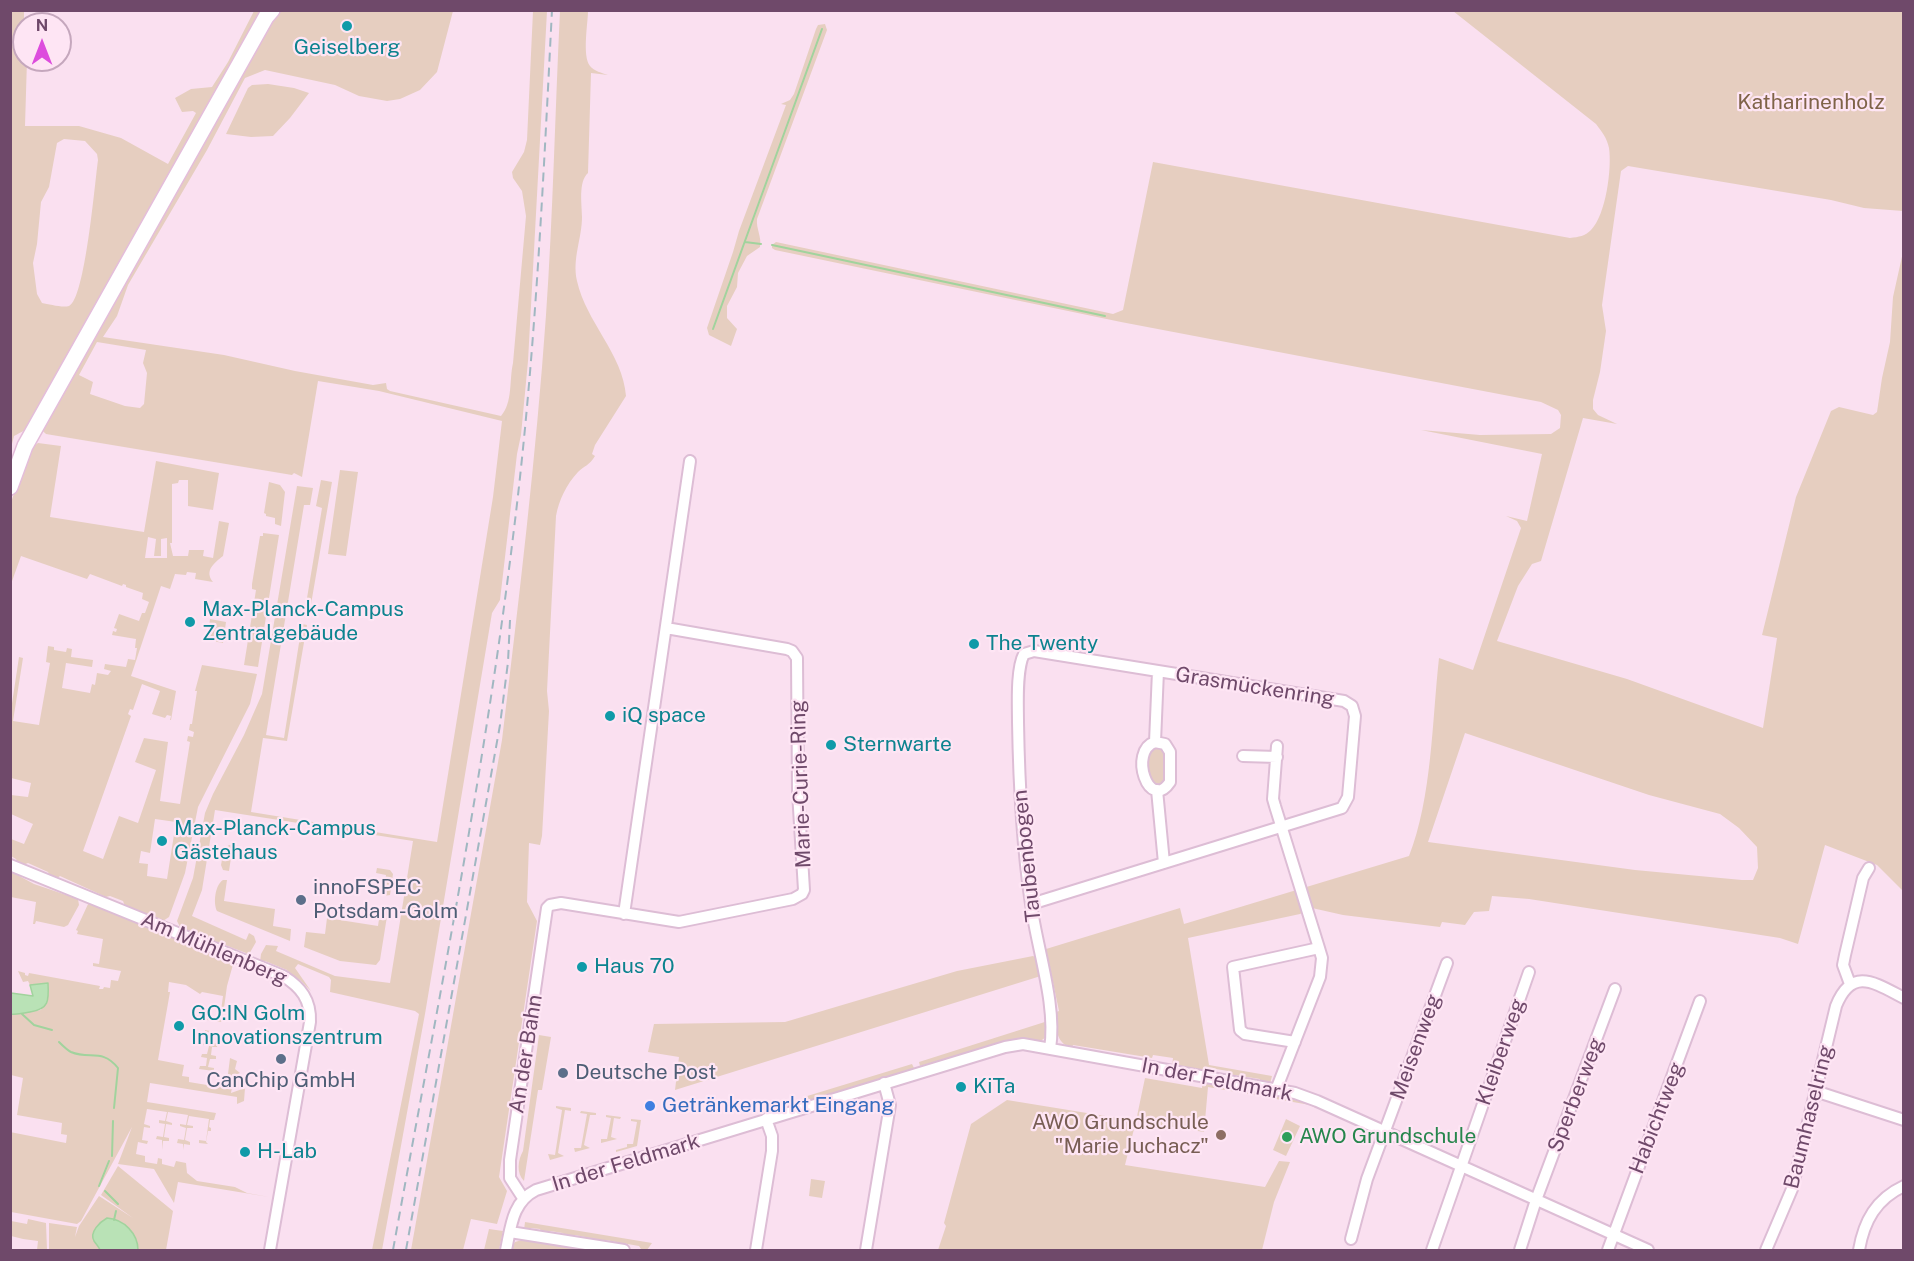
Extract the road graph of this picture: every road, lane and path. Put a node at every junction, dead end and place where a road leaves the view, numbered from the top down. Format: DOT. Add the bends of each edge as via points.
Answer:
graph roads {
  1 [pos="272,10"];
  2 [pos="690,462"];
  3 [pos="10,487"];
  4 [pos="666,628"];
  5 [pos="1021,662"];
  6 [pos="1158,671"];
  7 [pos="1155,742"];
  8 [pos="1243,756"];
  9 [pos="1157,790"];
  10 [pos="1282,827"];
  11 [pos="1164,862"];
  12 [pos="10,865"];
  13 [pos="1869,868"];
  14 [pos="1030,904"];
  15 [pos="548,908"];
  16 [pos="624,914"];
  17 [pos="1319,948"];
  18 [pos="1447,963"];
  19 [pos="1529,972"];
  20 [pos="1850,984"];
  21 [pos="1615,988"];
  22 [pos="1904,998"];
  23 [pos="1700,1001"];
  24 [pos="1295,1042"];
  25 [pos="1050,1048"];
  26 [pos="884,1083"];
  27 [pos="1276,1090"];
  28 [pos="1815,1091"];
  29 [pos="766,1119"];
  30 [pos="1904,1120"];
  31 [pos="1385,1131"];
  32 [pos="1462,1166"];
  33 [pos="1904,1186"];
  34 [pos="523,1198"];
  35 [pos="1536,1200"];
  36 [pos="510,1232"];
  37 [pos="1612,1235"];
  38 [pos="1351,1239"];
  39 [pos="270,1251"];
  40 [pos="506,1251"];
  41 [pos="624,1251"];
  42 [pos="756,1251"];
  43 [pos="866,1251"];
  44 [pos="1432,1251"];
  45 [pos="1520,1251"];
  46 [pos="1608,1251"];
  47 [pos="1648,1251"];
  48 [pos="1766,1251"];
  49 [pos="1859,1251"];
  1 -- 3 [label="street" via="25,446"];
  2 -- 4 [label="street"];
  4 -- 16 [label="street"];
  4 -- 16 [label="street, Marie-Curie-Ring" via="787,649 795,654 804,890 794,899 683,922"];
  5 -- 6 [label="street, Grasmückenring" via="1024,654 1034,651"];
  5 -- 14 [label="street, Taubenbogen" via="1019,776"];
  6 -- 7 [label="street"];
  6 -- 10 [label="street, Grasmückenring" via="1344,701 1352,706 1355,716 1348,801 1338,809"];
  7 -- 9 [label="street" via="1144,752 1144,778 1148,786"];
  7 -- 9 [label="street" via="1165,744 1170,756 1170,782"];
  8 -- 10 [label="street" via="1277,751 1273,799"];
  9 -- 11 [label="street"];
  10 -- 11 [label="street, Grasmückenring"];
  10 -- 17 [label="street"];
  11 -- 14 [label="street, Grasmückenring"];
  12 -- 39 [label="street, Am Mühlenberg" via="283,976 305,995 310,1022"];
  13 -- 20 [label="street" via="1863,878 1843,965"];
  14 -- 25 [label="street, Taubenbogen" via="1052,1020"];
  15 -- 16 [label="street, Marie-Curie-Ring" via="561,903"];
  15 -- 34 [label="street, An der Bahn" via="510,1160 510,1178"];
  17 -- 24 [label="street" via="1320,977"];
  17 -- 24 [label="street" via="1233,967 1240,1030"];
  18 -- 31 [label="street, Meisenweg"];
  19 -- 32 [label="street, Kleiberweg"];
  20 -- 22 [label="street" via="1874,982"];
  20 -- 28 [label="street, Baumhaselring" via="1836,1006"];
  21 -- 35 [label="street, Sperberweg"];
  23 -- 37 [label="street, Habichtweg"];
  24 -- 27 [label="street"];
  25 -- 26 [label="street, In der Feldmark" via="1023,1044 1005,1047"];
  25 -- 27 [label="street, In der Feldmark"];
  26 -- 29 [label="street, In der Feldmark"];
  26 -- 43 [label="street" via="890,1105"];
  27 -- 31 [label="street, In der Feldmark" via="1317,1101"];
  28 -- 30 [label="street"];
  28 -- 48 [label="street, Baumhaselring" via="1792,1189"];
  29 -- 34 [label="street, In der Feldmark" via="546,1187"];
  29 -- 42 [label="street" via="772,1152"];
  31 -- 32 [label="street, In der Feldmark"];
  31 -- 38 [label="street, Meisenweg"];
  32 -- 35 [label="street, In der Feldmark"];
  32 -- 44 [label="street, Kleiberweg"];
  33 -- 49 [label="street" via="1874,1208 1862,1233"];
  34 -- 36 [label="street"];
  35 -- 37 [label="street, In der Feldmark"];
  35 -- 45 [label="street, Sperberweg"];
  36 -- 40 [label="street"];
  36 -- 41 [label="street"];
  37 -- 46 [label="street, Habichtweg"];
  37 -- 47 [label="street, In der Feldmark"];
}
